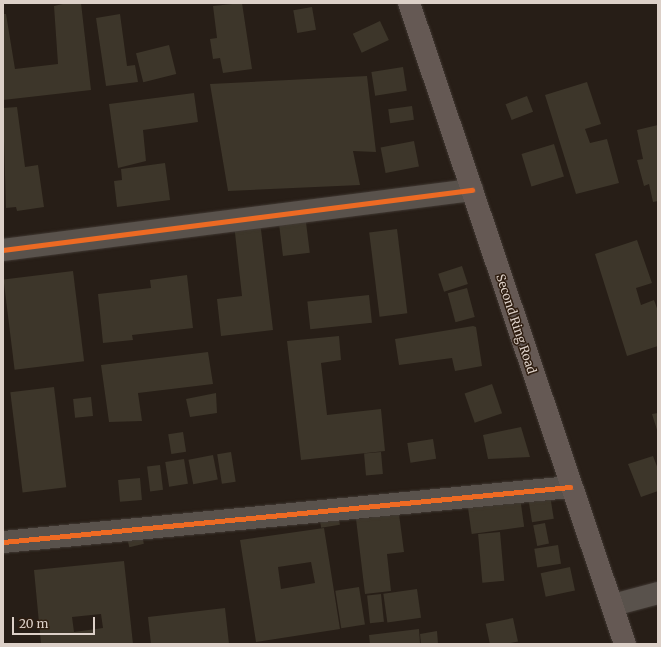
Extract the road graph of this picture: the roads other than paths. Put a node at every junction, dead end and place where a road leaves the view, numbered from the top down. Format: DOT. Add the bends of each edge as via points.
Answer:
graph roads {
  1 [pos="409,3"];
  2 [pos="472,190"];
  3 [pos="3,250"];
  4 [pos="570,487"];
  5 [pos="3,542"];
  6 [pos="658,593"];
  7 [pos="613,605"];
  8 [pos="625,644"];
  1 -- 2 [label="main road, Second Ring Road"];
  2 -- 3 [label="street"];
  2 -- 4 [label="main road, Second Ring Road"];
  4 -- 5 [label="street"];
  4 -- 7 [label="main road, Second Ring Road"];
  6 -- 7 [label="street"];
  7 -- 8 [label="main road, Second Ring Road"];
}
